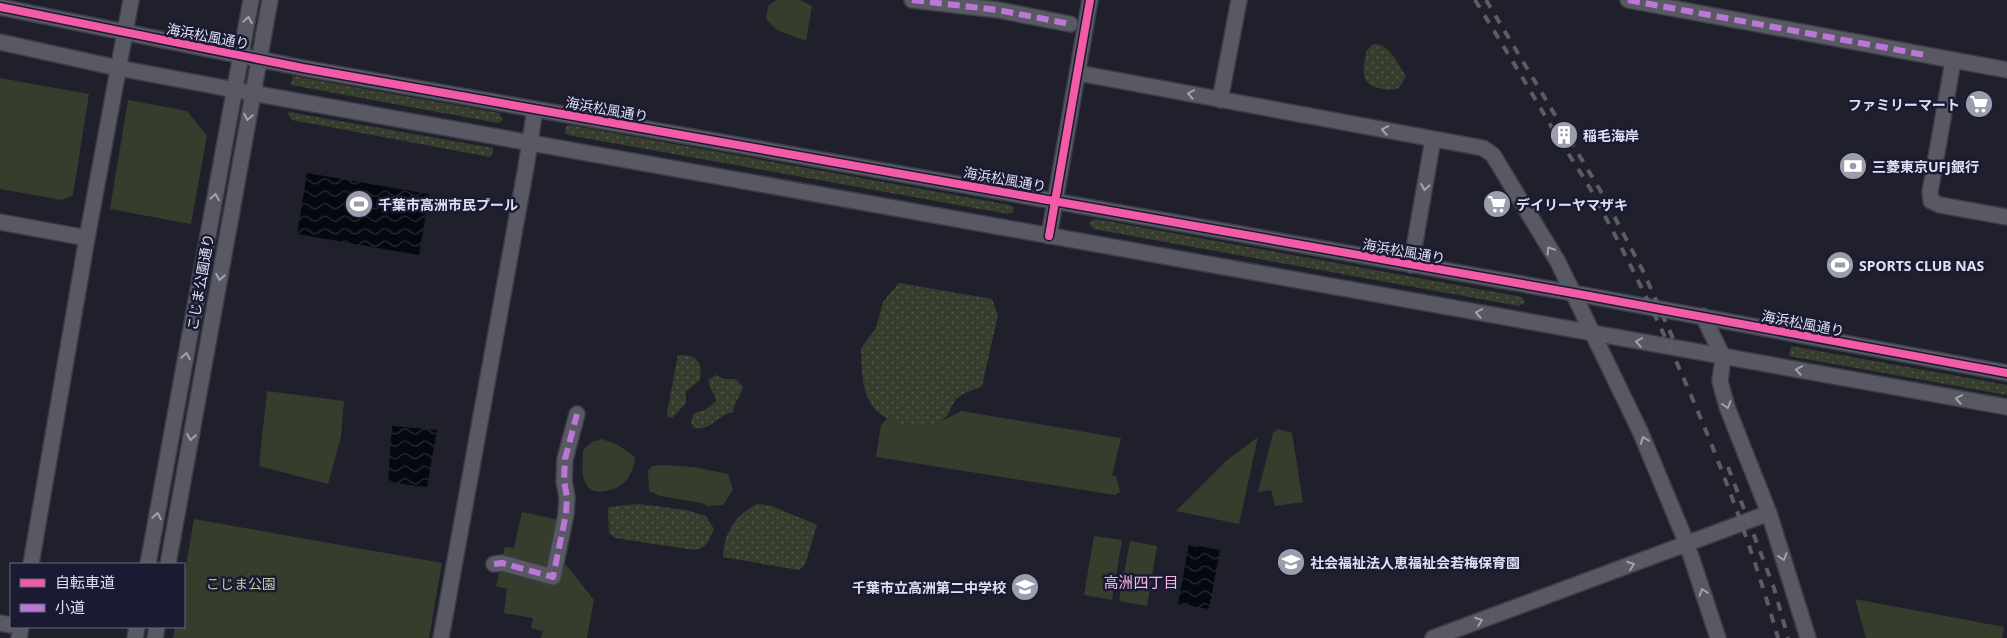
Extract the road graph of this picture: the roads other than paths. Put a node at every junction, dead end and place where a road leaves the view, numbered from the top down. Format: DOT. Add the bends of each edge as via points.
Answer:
graph roads {
  1 [pos="131,0"];
  2 [pos="251,0"];
  3 [pos="270,0"];
  4 [pos="912,0"];
  5 [pos="1090,0"];
  6 [pos="1239,0"];
  7 [pos="1628,0"];
  8 [pos="0,7"];
  9 [pos="1070,24"];
  10 [pos="125,32"];
  11 [pos="0,42"];
  12 [pos="241,55"];
  13 [pos="259,59"];
  14 [pos="1954,61"];
  15 [pos="118,68"];
  16 [pos="2007,70"];
  17 [pos="1078,73"];
  18 [pos="235,90"];
  19 [pos="252,94"];
  20 [pos="1220,100"];
  21 [pos="535,108"];
  22 [pos="1433,139"];
  23 [pos="529,143"];
  24 [pos="1055,201"];
  25 [pos="2007,217"];
  26 [pos="0,222"];
  27 [pos="1049,236"];
  28 [pos="87,238"];
  29 [pos="1411,265"];
  30 [pos="1573,292"];
  31 [pos="1703,316"];
  32 [pos="1593,334"];
  33 [pos="1723,357"];
  34 [pos="2007,372"];
  35 [pos="2007,407"];
  36 [pos="577,414"];
  37 [pos="1769,513"];
  38 [pos="1687,544"];
  39 [pos="31,563"];
  40 [pos="148,563"];
  41 [pos="168,563"];
  42 [pos="494,564"];
  43 [pos="441,638"];
  44 [pos="1433,638"];
  45 [pos="1718,638"];
  46 [pos="1808,638"];
  1 -- 10 [label="street"];
  12 -- 2 [label="street, こじま公園通り, one-way"];
  3 -- 13 [label="street, こじま公園通り"];
  4 -- 9 [label="street" via="998,10"];
  5 -- 17 [label="street"];
  6 -- 20 [label="street"];
  7 -- 14 [label="street"];
  8 -- 10 [label="street, 海浜松風通り"];
  10 -- 12 [label="street, 海浜松風通り"];
  10 -- 15 [label="street"];
  11 -- 15 [label="street"];
  12 -- 13 [label="street, 海浜松風通り"];
  12 -- 18 [label="street, こじま公園通り"];
  13 -- 19 [label="street, こじま公園通り"];
  13 -- 21 [label="street, 海浜松風通り"];
  14 -- 16 [label="street"];
  14 -- 25 [label="street" via="1931,201"];
  15 -- 18 [label="street"];
  15 -- 28 [label="street"];
  20 -- 17 [label="street, one-way"];
  17 -- 24 [label="street"];
  18 -- 19 [label="street"];
  40 -- 18 [label="street, こじま公園通り, one-way"];
  19 -- 23 [label="street"];
  19 -- 41 [label="street, こじま公園通り, one-way"];
  22 -- 20 [label="street, one-way"];
  21 -- 23 [label="street"];
  21 -- 24 [label="street, 海浜松風通り"];
  22 -- 29 [label="street, one-way"];
  30 -- 22 [label="street, one-way" via="1492,155 1483,148"];
  23 -- 27 [label="street"];
  23 -- 43 [label="street"];
  24 -- 27 [label="street"];
  24 -- 29 [label="street, 海浜松風通り"];
  26 -- 28 [label="street"];
  32 -- 27 [label="street, one-way"];
  28 -- 39 [label="street"];
  29 -- 30 [label="street, 海浜松風通り"];
  30 -- 31 [label="street, 海浜松風通り"];
  30 -- 32 [label="street"];
  31 -- 33 [label="street"];
  31 -- 34 [label="street, 海浜松風通り"];
  33 -- 32 [label="street, one-way"];
  38 -- 32 [label="street, one-way" via="1640,431"];
  35 -- 33 [label="street, one-way"];
  33 -- 37 [label="street, one-way" via="1720,381 1727,407"];
  36 -- 42 [label="street" via="565,459 566,514 553,577 502,563"];
  37 -- 38 [label="street"];
  37 -- 46 [label="street, one-way"];
  44 -- 38 [label="street, one-way"];
  45 -- 38 [label="street, one-way"];
}
